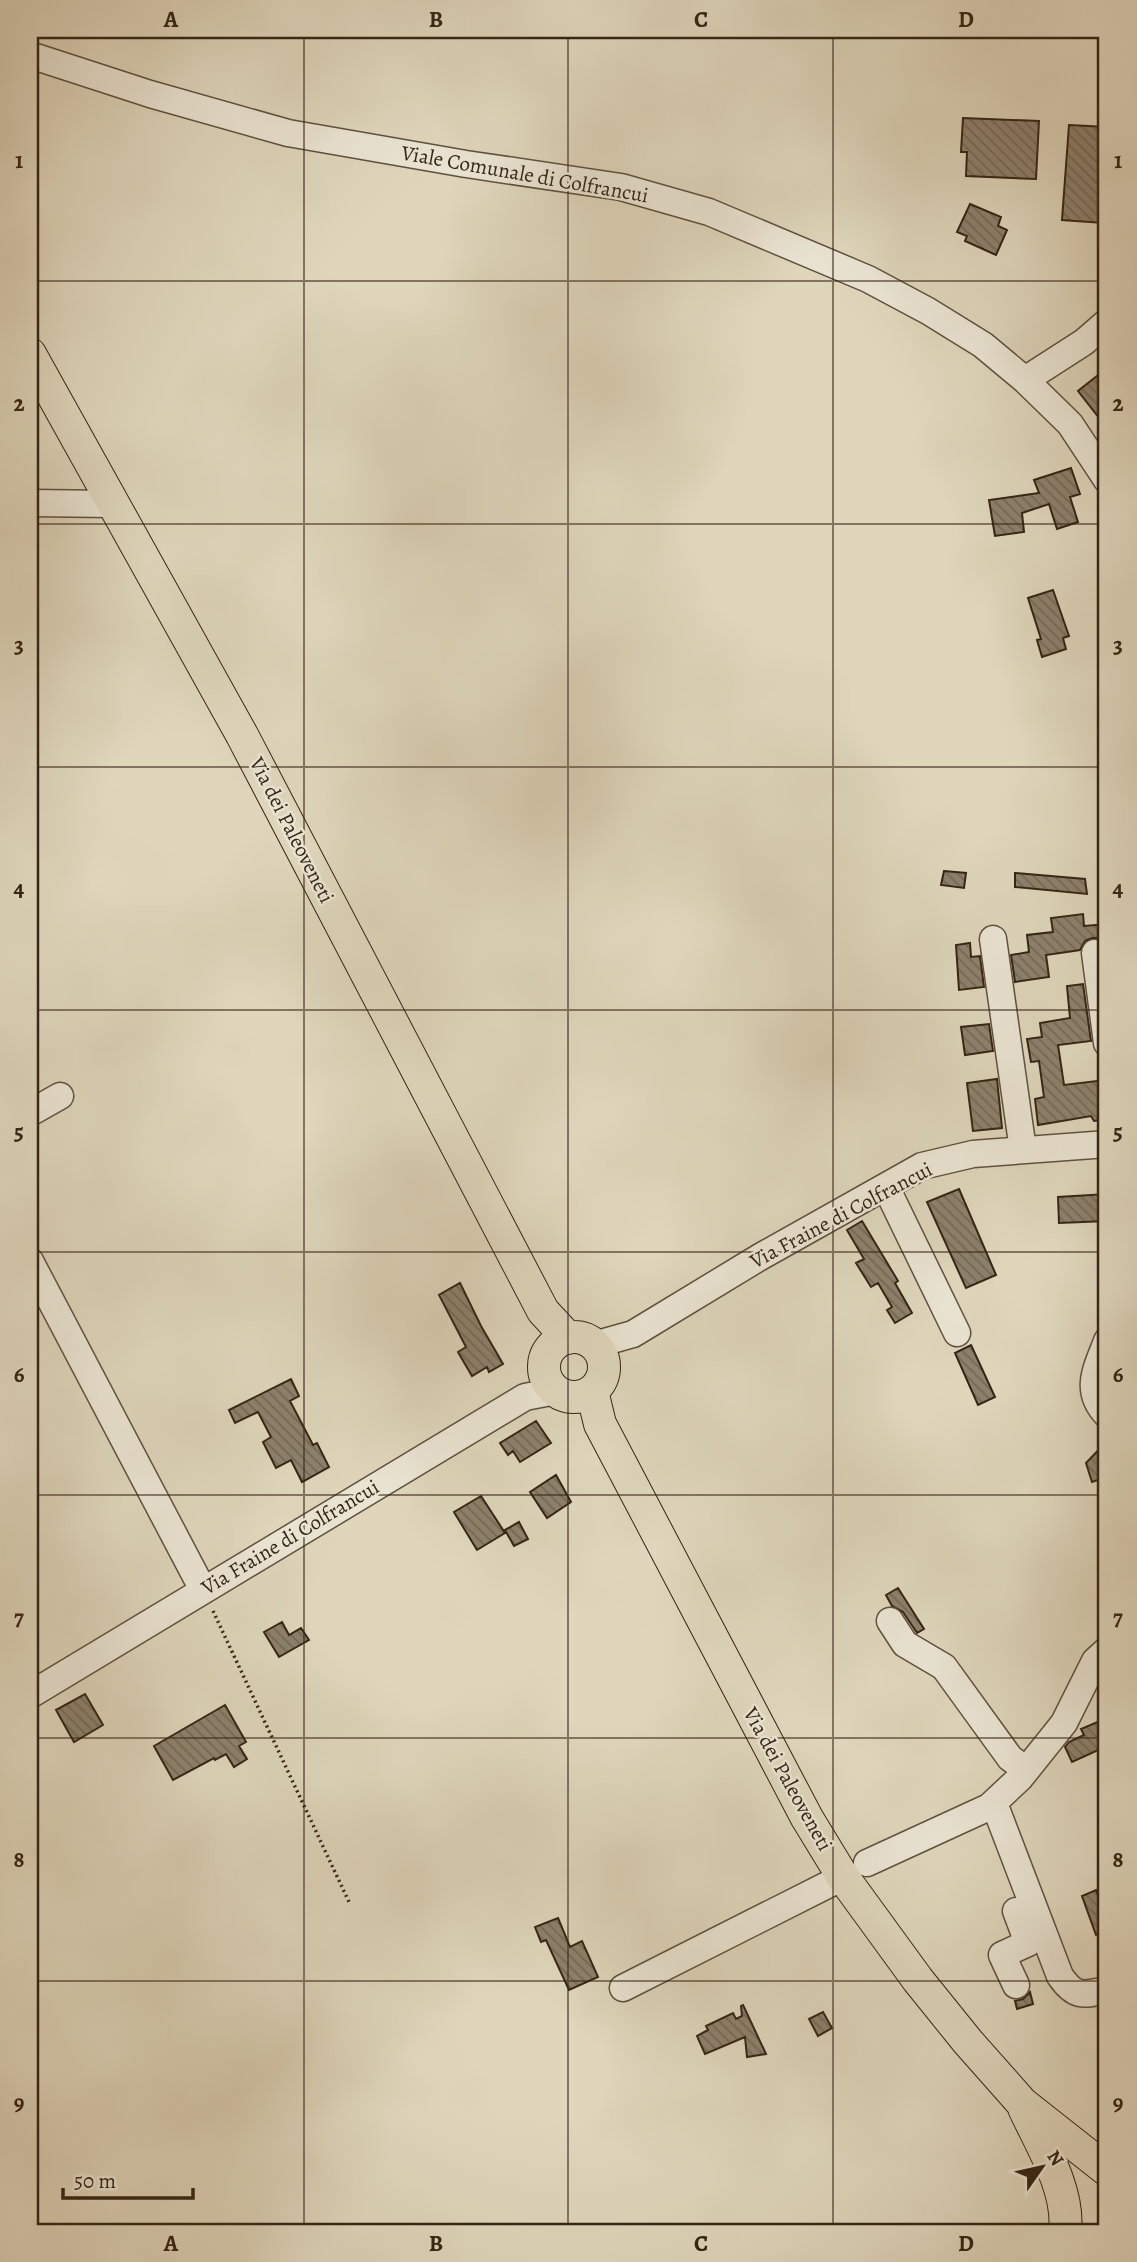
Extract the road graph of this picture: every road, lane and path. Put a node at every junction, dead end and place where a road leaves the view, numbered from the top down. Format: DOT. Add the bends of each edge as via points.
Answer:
graph roads {
  1 [pos="30,55"];
  2 [pos="1107,322"];
  3 [pos="30,354"];
  4 [pos="1025,380"];
  5 [pos="1107,480"];
  6 [pos="30,503"];
  7 [pos="114,504"];
  8 [pos="993,939"];
  9 [pos="1095,953"];
  10 [pos="1107,1043"];
  11 [pos="60,1096"];
  12 [pos="30,1112"];
  13 [pos="1107,1144"];
  14 [pos="1023,1150"];
  15 [pos="886,1187"];
  16 [pos="30,1261"];
  17 [pos="957,1333"];
  18 [pos="1107,1340"];
  19 [pos="568,1371"];
  20 [pos="1107,1415"];
  21 [pos="203,1590"];
  22 [pos="890,1621"];
  23 [pos="1107,1650"];
  24 [pos="30,1695"];
  25 [pos="1026,1769"];
  26 [pos="988,1807"];
  27 [pos="855,1870"];
  28 [pos="349,1902"];
  29 [pos="1016,1985"];
  30 [pos="623,1989"];
  31 [pos="1107,1990"];
  32 [pos="1022,2103"];
  33 [pos="1107,2170"];
  34 [pos="1065,2232"];
  1 -- 4 [label="street, Viale Comunale di Colfrancui" via="288,133 621,187 709,212 868,279 983,345"];
  2 -- 4 [label="street"];
  3 -- 7 [label="main road, Via dei Paleoveneti"];
  4 -- 5 [label="street, Viale Comunale di Colfrancui" via="1070,424"];
  6 -- 7 [label="street"];
  7 -- 19 [label="main road, Via dei Paleoveneti" via="242,735 543,1311"];
  8 -- 14 [label="street"];
  9 -- 10 [label="street"];
  11 -- 12 [label="street"];
  13 -- 14 [label="street, Via Fraine di Colfrancui"];
  14 -- 15 [label="street, Via Fraine di Colfrancui" via="973,1153 922,1166"];
  15 -- 17 [label="street"];
  15 -- 19 [label="street, Via Fraine di Colfrancui"];
  16 -- 21 [label="street"];
  18 -- 20 [label="street" via="1093,1388"];
  19 -- 21 [label="street, Via Fraine di Colfrancui"];
  19 -- 27 [label="main road, Via dei Paleoveneti" via="807,1818"];
  21 -- 24 [label="street, Via Fraine di Colfrancui"];
  21 -- 28 [label="path"];
  22 -- 25 [label="street" via="905,1644 944,1667 1010,1758"];
  23 -- 25 [label="street" via="1096,1661 1063,1723"];
  25 -- 26 [label="street"];
  26 -- 27 [label="street"];
  26 -- 29 [label="street" via="982,1821 1028,1942 1002,1955"];
  26 -- 31 [label="street" via="1060,1976 1076,1993"];
  27 -- 30 [label="street"];
  27 -- 32 [label="main road, Via dei Paleoveneti" via="918,1980"];
  32 -- 33 [label="main road, Via dei Paleoveneti"];
  32 -- 34 [label="main road, Via dei Paleoveneti" via="1058,2183"];
}
